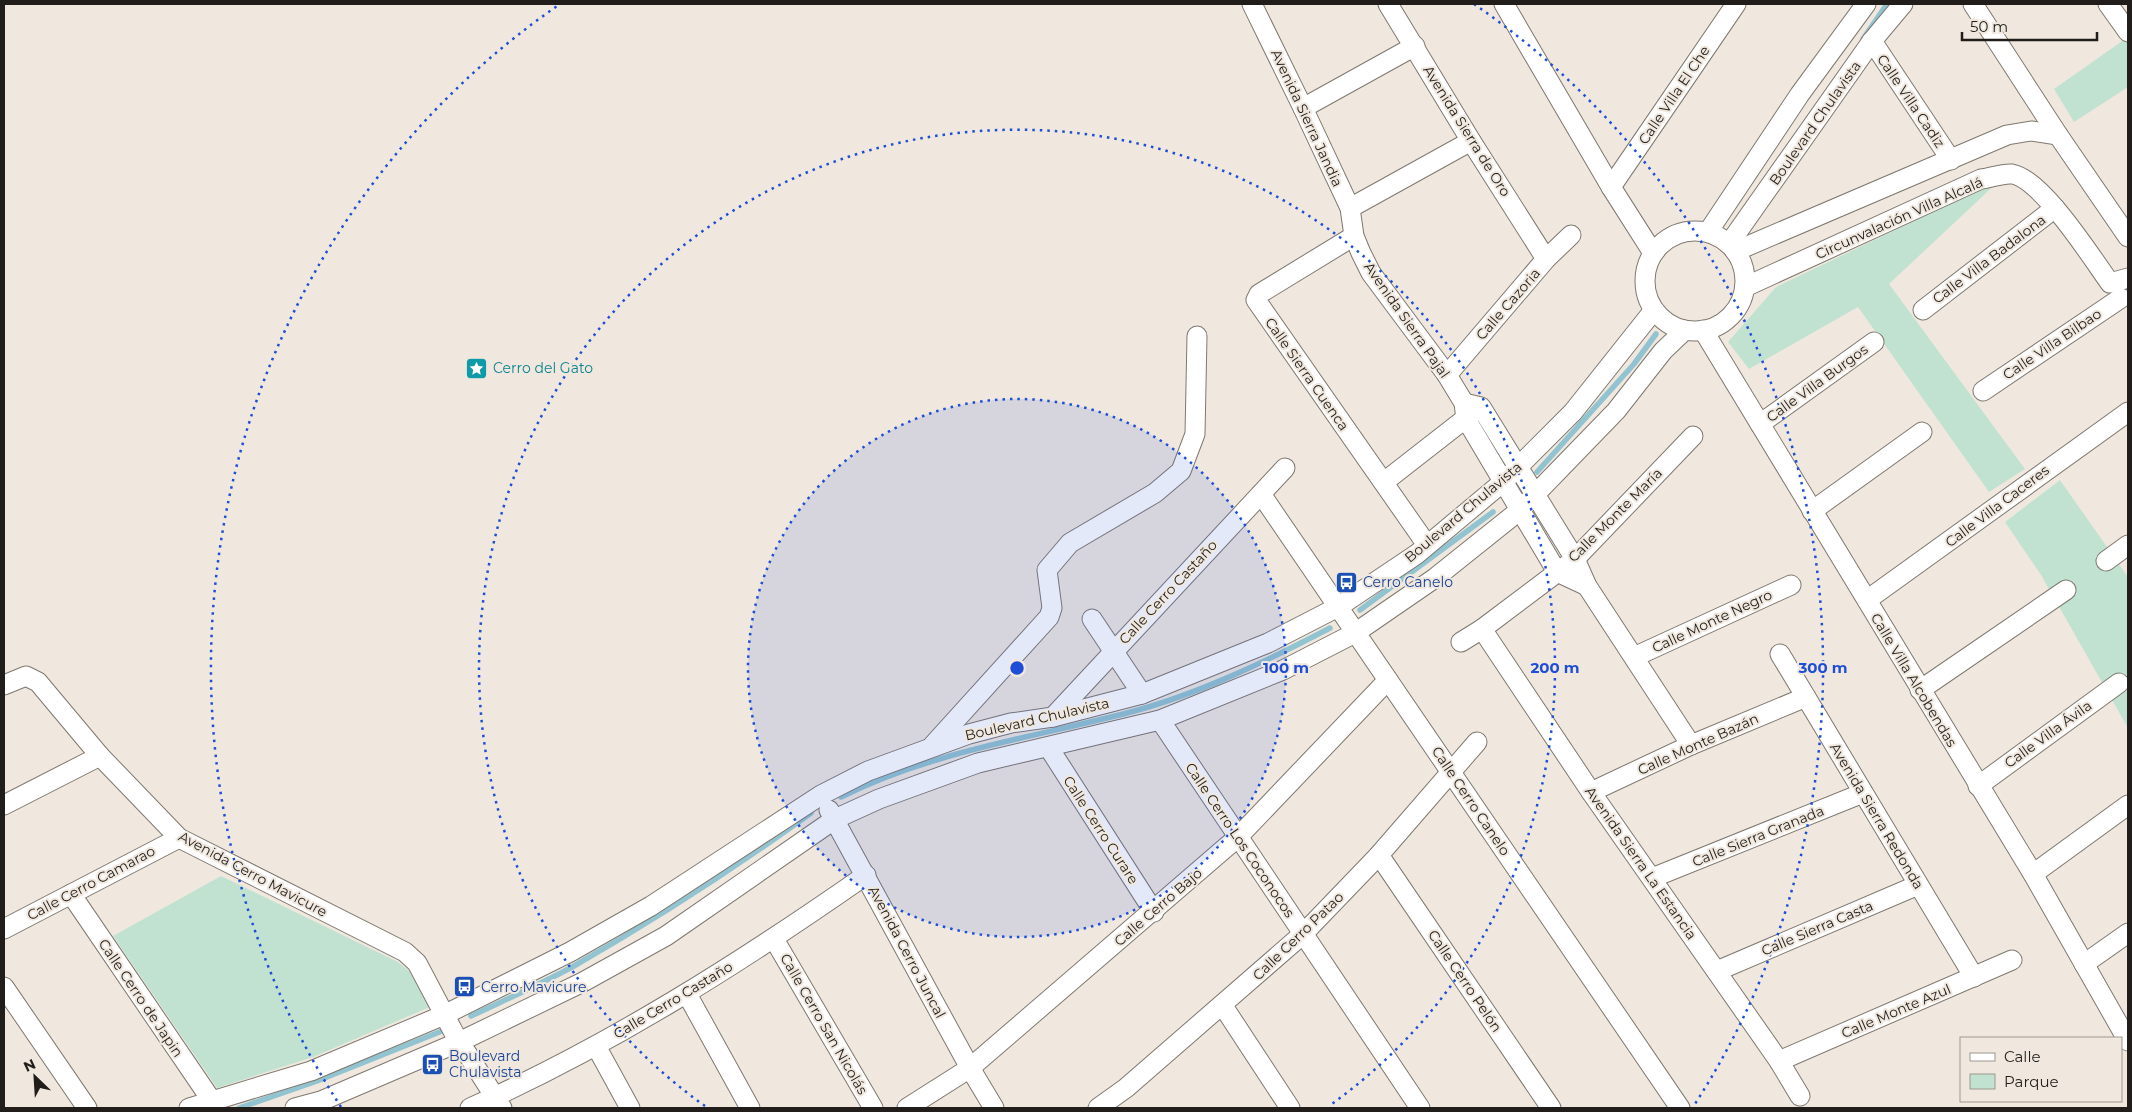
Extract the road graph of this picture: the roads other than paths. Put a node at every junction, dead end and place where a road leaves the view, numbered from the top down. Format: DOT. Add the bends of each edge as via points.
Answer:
graph roads {
  1 [pos="1388,4"];
  2 [pos="1504,4"];
  3 [pos="1736,4"];
  4 [pos="1866,4"];
  5 [pos="1903,4"];
  6 [pos="1973,4"];
  7 [pos="2108,4"];
  8 [pos="1259,6"];
  9 [pos="2128,32"];
  10 [pos="1872,41"];
  11 [pos="1415,46"];
  12 [pos="1303,108"];
  13 [pos="2058,135"];
  14 [pos="1471,141"];
  15 [pos="1950,160"];
  16 [pos="1611,187"];
  17 [pos="1350,208"];
  18 [pos="2055,208"];
  19 [pos="1708,232"];
  20 [pos="1571,235"];
  21 [pos="1354,236"];
  22 [pos="2128,237"];
  23 [pos="1732,247"];
  24 [pos="1653,252"];
  25 [pos="1546,258"];
  26 [pos="2128,278"];
  27 [pos="1745,287"];
  28 [pos="2120,296"];
  29 [pos="1654,310"];
  30 [pos="1923,310"];
  31 [pos="1694,330"];
  32 [pos="1197,336"];
  33 [pos="1874,342"];
  34 [pos="1447,375"];
  35 [pos="1983,391"];
  36 [pos="1470,409"];
  37 [pos="2128,412"];
  38 [pos="1760,424"];
  39 [pos="1922,432"];
  40 [pos="1693,436"];
  41 [pos="1519,466"];
  42 [pos="1285,468"];
  43 [pos="1384,482"];
  44 [pos="1503,482"];
  45 [pos="1261,494"];
  46 [pos="1535,495"];
  47 [pos="1520,510"];
  48 [pos="1812,510"];
  49 [pos="1427,545"];
  50 [pos="2128,545"];
  51 [pos="1575,558"];
  52 [pos="2106,561"];
  53 [pos="1557,572"];
  54 [pos="1791,585"];
  55 [pos="1587,586"];
  56 [pos="2066,590"];
  57 [pos="1866,600"];
  58 [pos="1338,607"];
  59 [pos="1092,619"];
  60 [pos="1482,629"];
  61 [pos="1356,633"];
  62 [pos="1460,642"];
  63 [pos="1112,651"];
  64 [pos="1780,654"];
  65 [pos="1634,657"];
  66 [pos="1388,680"];
  67 [pos="2119,683"];
  68 [pos="4,685"];
  69 [pos="1920,690"];
  70 [pos="1142,694"];
  71 [pos="1806,697"];
  72 [pos="1053,717"];
  73 [pos="1160,720"];
  74 [pos="1477,742"];
  75 [pos="1690,745"];
  76 [pos="932,746"];
  77 [pos="1049,748"];
  78 [pos="100,756"];
  79 [pos="1452,773"];
  80 [pos="1978,786"];
  81 [pos="1591,792"];
  82 [pos="1863,793"];
  83 [pos="821,795"];
  84 [pos="4,805"];
  85 [pos="2128,805"];
  86 [pos="835,819"];
  87 [pos="1238,837"];
  88 [pos="179,838"];
  89 [pos="1379,855"];
  90 [pos="2033,874"];
  91 [pos="866,875"];
  92 [pos="1652,878"];
  93 [pos="1918,885"];
  94 [pos="70,894"];
  95 [pos="1154,912"];
  96 [pos="4,929"];
  97 [pos="2128,933"];
  98 [pos="1303,934"];
  99 [pos="774,939"];
  100 [pos="2012,960"];
  101 [pos="2084,964"];
  102 [pos="1717,972"];
  103 [pos="1974,978"];
  104 [pos="4,986"];
  105 [pos="687,994"];
  106 [pos="1223,1006"];
  107 [pos="444,1015"];
  108 [pos="2126,1033"];
  109 [pos="460,1042"];
  110 [pos="596,1046"];
  111 [pos="1780,1062"];
  112 [pos="970,1068"];
  113 [pos="1800,1096"];
  114 [pos="499,1102"];
  115 [pos="213,1105"];
  116 [pos="87,1108"];
  117 [pos="189,1108"];
  118 [pos="295,1108"];
  119 [pos="470,1108"];
  120 [pos="630,1108"];
  121 [pos="750,1108"];
  122 [pos="873,1108"];
  123 [pos="906,1108"];
  124 [pos="994,1108"];
  125 [pos="1098,1108"];
  126 [pos="1290,1108"];
  127 [pos="1420,1108"];
  128 [pos="1551,1108"];
  129 [pos="1678,1108"];
  1 -- 11 [label="street, Avenida Sierra de Oro"];
  2 -- 16 [label="street"];
  3 -- 16 [label="street, Calle Villa El Che"];
  4 -- 19 [label="street, Boulevard Chulavista" via="1800,94"];
  5 -- 10 [label="street, Boulevard Chulavista"];
  6 -- 13 [label="street"];
  7 -- 9 [label="street"];
  8 -- 12 [label="street, Avenida Sierra Jandia"];
  10 -- 15 [label="street, Calle Villa Cadiz"];
  10 -- 23 [label="street, Boulevard Chulavista"];
  11 -- 12 [label="street"];
  11 -- 14 [label="street, Avenida Sierra de Oro"];
  12 -- 17 [label="street, Avenida Sierra Jandia"];
  13 -- 15 [label="street" via="2031,131 2007,135"];
  13 -- 22 [label="street"];
  14 -- 17 [label="street"];
  14 -- 25 [label="street, Avenida Sierra de Oro"];
  15 -- 23 [label="street"];
  16 -- 24 [label="street"];
  17 -- 21 [label="street, Avenida Sierra Jandia"];
  18 -- 27 [label="street, Circunvalación Villa Alcalá" via="2025,180 2011,174 1981,180"];
  18 -- 28 [label="street, Circunvalación Villa Alcalá"];
  18 -- 30 [label="street, Calle Villa Badalona"];
  19 -- 23 [label="street"];
  19 -- 24 [label="street" via="1692,230 1677,234"];
  20 -- 25 [label="street, Calle Cazoria"];
  21 -- 34 [label="street, Avenida Sierra Pajal" via="1371,273"];
  21 -- 43 [label="street, Calle Sierra Cuenca" via="1259,294 1256,300"];
  23 -- 27 [label="street" via="1743,268"];
  24 -- 29 [label="street" via="1646,266 1644,282"];
  25 -- 34 [label="street, Calle Cazoria"];
  26 -- 28 [label="street"];
  27 -- 31 [label="street" via="1731,316 1718,325"];
  28 -- 35 [label="street, Calle Villa Bilbao"];
  29 -- 31 [label="street" via="1673,326"];
  29 -- 41 [label="street, Boulevard Chulavista" via="1573,412"];
  31 -- 38 [label="street, Calle Villa Alcobendas"];
  31 -- 46 [label="street" via="1663,351 1616,411"];
  32 -- 76 [label="street" via="1195,434 1181,472 1155,493 1070,543 1047,570 1052,608 1049,617"];
  33 -- 38 [label="street, Calle Villa Burgos"];
  34 -- 36 [label="street, Avenida Sierra Pajal"];
  36 -- 41 [label="street, Avenida Sierra Pajal"];
  36 -- 43 [label="street"];
  36 -- 44 [label="street, Avenida Sierra Pajal"];
  37 -- 57 [label="street, Calle Villa Caceres"];
  38 -- 48 [label="street, Calle Villa Alcobendas"];
  39 -- 48 [label="street"];
  40 -- 51 [label="street, Calle Monte María"];
  41 -- 44 [label="street, Boulevard Chulavista"];
  41 -- 46 [label="street, Avenida Sierra Pajal"];
  42 -- 45 [label="street, Calle Cerro Castaño"];
  43 -- 49 [label="street, Calle Sierra Cuenca"];
  44 -- 47 [label="street, Avenida Sierra Pajal"];
  44 -- 49 [label="street, Boulevard Chulavista"];
  45 -- 58 [label="street, Calle Cerro Canelo"];
  45 -- 63 [label="street, Calle Cerro Castaño"];
  46 -- 47 [label="street"];
  46 -- 51 [label="street, Avenida Sierra Pajal"];
  47 -- 53 [label="street, Avenida Sierra Pajal"];
  47 -- 61 [label="street" via="1435,578"];
  48 -- 57 [label="street, Calle Villa Alcobendas"];
  49 -- 58 [label="street, Boulevard Chulavista"];
  50 -- 52 [label="street"];
  51 -- 53 [label="street, Calle Monte María"];
  51 -- 55 [label="street, Avenida Sierra Pajal"];
  53 -- 55 [label="street"];
  53 -- 60 [label="street, Calle Monte María"];
  54 -- 65 [label="street, Calle Monte Negro"];
  55 -- 65 [label="street, Avenida Sierra Pajal"];
  56 -- 69 [label="street"];
  57 -- 69 [label="street, Calle Villa Alcobendas"];
  58 -- 61 [label="street, Calle Cerro Canelo"];
  58 -- 70 [label="street, Boulevard Chulavista" via="1268,644"];
  59 -- 63 [label="street"];
  60 -- 62 [label="street, Calle Monte María"];
  60 -- 81 [label="street, Avenida Sierra La Estancia"];
  61 -- 66 [label="street, Calle Cerro Canelo"];
  61 -- 73 [label="street" via="1283,670"];
  63 -- 70 [label="street"];
  63 -- 72 [label="street, Calle Cerro Castaño"];
  64 -- 71 [label="street, Avenida Sierra Redonda"];
  65 -- 75 [label="street, Avenida Sierra Pajal"];
  66 -- 79 [label="street, Calle Cerro Canelo"];
  66 -- 87 [label="street, Calle Cerro Bajo"];
  67 -- 80 [label="street, Calle Villa Ávila"];
  68 -- 78 [label="street, Avenida Cerro Mavicure" via="26,676 38,682"];
  69 -- 80 [label="street, Calle Villa Alcobendas"];
  70 -- 72 [label="street, Boulevard Chulavista"];
  71 -- 75 [label="street, Calle Monte Bazán"];
  71 -- 82 [label="street, Avenida Sierra Redonda"];
  72 -- 76 [label="street, Boulevard Chulavista" via="1011,723"];
  73 -- 77 [label="street"];
  73 -- 87 [label="street, Calle Cerro Los Coconocos"];
  74 -- 79 [label="street, Calle Cerro Patao"];
  75 -- 81 [label="street, Calle Monte Bazán"];
  76 -- 83 [label="street, Boulevard Chulavista" via="868,771"];
  77 -- 86 [label="street" via="978,764 879,799"];
  77 -- 95 [label="street, Calle Cerro Curare"];
  78 -- 84 [label="street"];
  78 -- 88 [label="street, Avenida Cerro Mavicure"];
  79 -- 89 [label="street, Calle Cerro Patao"];
  79 -- 129 [label="street, Calle Cerro Canelo"];
  80 -- 90 [label="street, Calle Villa Alcobendas"];
  81 -- 92 [label="street, Avenida Sierra La Estancia"];
  82 -- 92 [label="street, Calle Sierra Granada"];
  82 -- 93 [label="street, Avenida Sierra Redonda"];
  83 -- 86 [label="street, Avenida Cerro Juncal"];
  83 -- 107 [label="street, Boulevard Chulavista" via="651,906 570,952"];
  85 -- 90 [label="street"];
  86 -- 91 [label="street, Avenida Cerro Juncal"];
  86 -- 109 [label="street" via="666,936 583,982"];
  87 -- 95 [label="street, Calle Cerro Bajo"];
  87 -- 98 [label="street, Calle Cerro Los Coconocos"];
  88 -- 94 [label="street, Calle Cerro Camarao"];
  88 -- 107 [label="street, Avenida Cerro Mavicure" via="405,952 417,963"];
  89 -- 98 [label="street, Calle Cerro Patao"];
  89 -- 128 [label="street, Calle Cerro Pelón"];
  90 -- 101 [label="street, Calle Villa Alcobendas"];
  91 -- 99 [label="street, Calle Cerro Castaño"];
  91 -- 112 [label="street, Avenida Cerro Juncal"];
  92 -- 102 [label="street, Avenida Sierra La Estancia"];
  93 -- 102 [label="street, Calle Sierra Casta"];
  93 -- 103 [label="street, Avenida Sierra Redonda"];
  94 -- 96 [label="street, Calle Cerro Camarao"];
  94 -- 115 [label="street, Calle Cerro de Japin"];
  95 -- 112 [label="street, Calle Cerro Bajo"];
  97 -- 101 [label="street"];
  98 -- 106 [label="street, Calle Cerro Patao"];
  98 -- 127 [label="street, Calle Cerro Los Coconocos"];
  99 -- 105 [label="street, Calle Cerro Castaño"];
  99 -- 122 [label="street, Calle Cerro San Nicolás"];
  100 -- 103 [label="street, Calle Monte Azul"];
  101 -- 108 [label="street, Calle Villa Alcobendas"];
  102 -- 111 [label="street, Avenida Sierra La Estancia"];
  103 -- 111 [label="street, Calle Monte Azul"];
  104 -- 116 [label="street"];
  105 -- 110 [label="street, Calle Cerro Castaño"];
  105 -- 121 [label="street"];
  106 -- 125 [label="street, Calle Cerro Patao"];
  106 -- 126 [label="street"];
  107 -- 109 [label="street, Avenida Cerro Mavicure"];
  107 -- 115 [label="street, Boulevard Chulavista" via="310,1071"];
  109 -- 114 [label="street, Avenida Cerro Mavicure"];
  109 -- 118 [label="street" via="321,1101"];
  110 -- 114 [label="street, Calle Cerro Castaño"];
  110 -- 120 [label="street"];
  111 -- 113 [label="street, Avenida Sierra La Estancia"];
  112 -- 123 [label="street, Calle Cerro Bajo"];
  112 -- 124 [label="street, Avenida Cerro Juncal"];
  114 -- 119 [label="street, Calle Cerro Castaño"];
  115 -- 117 [label="street, Boulevard Chulavista"];
}
